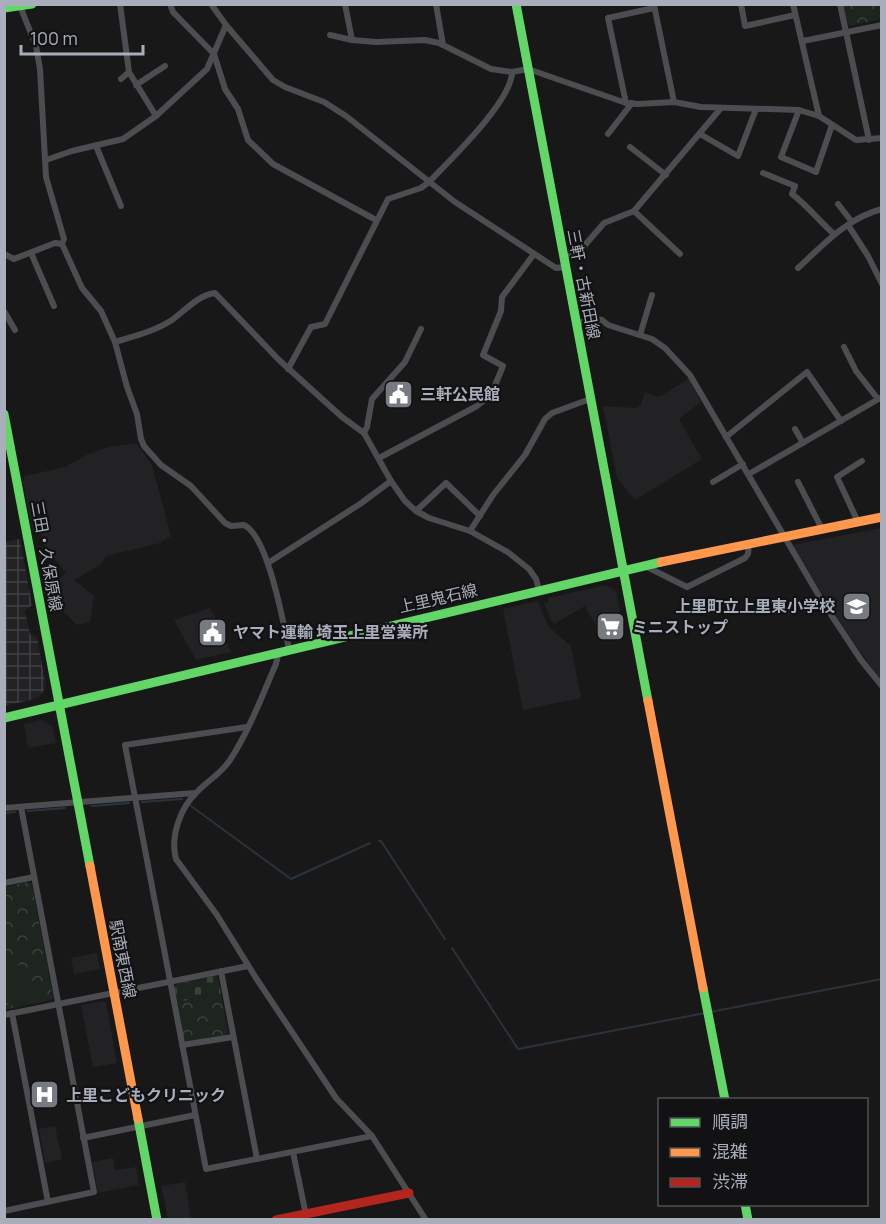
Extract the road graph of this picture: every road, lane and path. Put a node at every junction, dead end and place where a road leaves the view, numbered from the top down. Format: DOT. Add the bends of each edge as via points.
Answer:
graph roads {
  1 [pos="32,4"];
  2 [pos="120,4"];
  3 [pos="170,4"];
  4 [pos="212,4"];
  5 [pos="345,4"];
  6 [pos="436,4"];
  7 [pos="516,4"];
  8 [pos="741,4"];
  9 [pos="793,4"];
  10 [pos="840,4"];
  11 [pos="20,6"];
  12 [pos="654,6"];
  13 [pos="4,8"];
  14 [pos="795,15"];
  15 [pos="226,25"];
  16 [pos="882,25"];
  17 [pos="846,32"];
  18 [pos="330,35"];
  19 [pos="352,40"];
  20 [pos="803,41"];
  21 [pos="443,45"];
  22 [pos="214,54"];
  23 [pos="165,66"];
  24 [pos="528,69"];
  25 [pos="129,72"];
  26 [pos="512,72"];
  27 [pos="121,79"];
  28 [pos="136,85"];
  29 [pos="674,102"];
  30 [pos="629,103"];
  31 [pos="721,108"];
  32 [pos="756,109"];
  33 [pos="799,110"];
  34 [pos="156,116"];
  35 [pos="819,117"];
  36 [pos="832,125"];
  37 [pos="608,134"];
  38 [pos="700,134"];
  39 [pos="882,138"];
  40 [pos="869,140"];
  41 [pos="96,146"];
  42 [pos="630,147"];
  43 [pos="46,160"];
  44 [pos="763,173"];
  45 [pos="666,175"];
  46 [pos="429,182"];
  47 [pos="838,204"];
  48 [pos="121,206"];
  49 [pos="882,209"];
  50 [pos="634,211"];
  51 [pos="376,220"];
  52 [pos="850,224"];
  53 [pos="834,234"];
  54 [pos="62,244"];
  55 [pos="31,253"];
  56 [pos="4,254"];
  57 [pos="534,254"];
  58 [pos="680,254"];
  59 [pos="563,257"];
  60 [pos="565,267"];
  61 [pos="798,268"];
  62 [pos="882,284"];
  63 [pos="652,295"];
  64 [pos="54,306"];
  65 [pos="4,311"];
  66 [pos="576,323"];
  67 [pos="421,329"];
  68 [pos="15,330"];
  69 [pos="640,335"];
  70 [pos="115,342"];
  71 [pos="844,347"];
  72 [pos="288,369"];
  73 [pos="880,398"];
  74 [pos="590,399"];
  75 [pos="4,414"];
  76 [pos="841,421"];
  77 [pos="795,429"];
  78 [pos="364,433"];
  79 [pos="726,437"];
  80 [pos="803,443"];
  81 [pos="379,458"];
  82 [pos="862,461"];
  83 [pos="743,464"];
  84 [pos="749,474"];
  85 [pos="391,482"];
  86 [pos="713,482"];
  87 [pos="798,483"];
  88 [pos="416,511"];
  89 [pos="480,516"];
  90 [pos="882,517"];
  91 [pos="858,522"];
  92 [pos="822,529"];
  93 [pos="470,531"];
  94 [pos="783,536"];
  95 [pos="749,543"];
  96 [pos="268,563"];
  97 [pos="644,565"];
  98 [pos="623,570"];
  99 [pos="539,590"];
  100 [pos="289,649"];
  101 [pos="279,651"];
  102 [pos="882,686"];
  103 [pos="59,704"];
  104 [pos="4,718"];
  105 [pos="247,727"];
  106 [pos="196,792"];
  107 [pos="135,797"];
  108 [pos="77,802"];
  109 [pos="21,807"];
  110 [pos="4,808"];
  111 [pos="34,877"];
  112 [pos="4,883"];
  113 [pos="248,966"];
  114 [pos="221,971"];
  115 [pos="170,982"];
  116 [pos="114,993"];
  117 [pos="58,1004"];
  118 [pos="12,1014"];
  119 [pos="4,1015"];
  120 [pos="233,1037"];
  121 [pos="182,1046"];
  122 [pos="725,1098"];
  123 [pos="195,1115"];
  124 [pos="139,1126"];
  125 [pos="372,1136"];
  126 [pos="83,1138"];
  127 [pos="293,1152"];
  128 [pos="256,1159"];
  129 [pos="409,1193"];
  130 [pos="48,1202"];
  131 [pos="4,1211"];
  132 [pos="307,1216"];
  133 [pos="157,1220"];
  134 [pos="276,1220"];
  135 [pos="426,1220"];
  1 -- 11 [label="street"];
  2 -- 25 [label="street"];
  3 -- 22 [label="street" via="172,12"];
  4 -- 15 [label="street"];
  5 -- 19 [label="street"];
  6 -- 21 [label="street"];
  7 -- 24 [label="street, 三軒・古新田線"];
  8 -- 14 [label="street" via="745,26"];
  9 -- 14 [label="street"];
  10 -- 17 [label="street"];
  11 -- 13 [label="street"];
  11 -- 43 [label="street" via="33,36 40,69"];
  12 -- 29 [label="street"];
  12 -- 30 [label="street" via="608,18"];
  14 -- 20 [label="street"];
  15 -- 22 [label="street"];
  15 -- 46 [label="street" via="273,80 346,116"];
  16 -- 17 [label="street"];
  17 -- 20 [label="street"];
  17 -- 40 [label="street"];
  18 -- 19 [label="street"];
  19 -- 21 [label="street" via="424,40"];
  20 -- 35 [label="street"];
  21 -- 26 [label="street" via="491,69"];
  22 -- 34 [label="street" via="207,69"];
  22 -- 51 [label="street" via="248,140 273,165"];
  23 -- 28 [label="street"];
  24 -- 26 [label="street"];
  24 -- 30 [label="street"];
  24 -- 59 [label="street, 三軒・古新田線"];
  25 -- 27 [label="street"];
  25 -- 28 [label="street"];
  26 -- 46 [label="street" via="491,115"];
  28 -- 34 [label="street"];
  29 -- 30 [label="street"];
  29 -- 31 [label="street"];
  30 -- 37 [label="street"];
  31 -- 32 [label="street"];
  31 -- 38 [label="street"];
  32 -- 33 [label="street"];
  32 -- 38 [label="street" via="738,156"];
  33 -- 35 [label="street"];
  33 -- 36 [label="street" via="781,157 816,172"];
  34 -- 41 [label="street" via="123,139"];
  35 -- 36 [label="street"];
  36 -- 40 [label="street" via="856,140"];
  38 -- 45 [label="street"];
  39 -- 40 [label="street"];
  41 -- 43 [label="street"];
  41 -- 48 [label="street"];
  42 -- 45 [label="street"];
  43 -- 54 [label="street" via="46,177 64,238"];
  44 -- 53 [label="street" via="795,186 792,194"];
  45 -- 50 [label="street"];
  46 -- 51 [label="street" via="388,199"];
  46 -- 57 [label="street"];
  47 -- 52 [label="street"];
  49 -- 52 [label="street"];
  50 -- 58 [label="street"];
  50 -- 59 [label="street" via="604,223 579,252"];
  51 -- 72 [label="street" via="325,324 311,327"];
  52 -- 53 [label="street"];
  52 -- 62 [label="street"];
  53 -- 61 [label="street"];
  54 -- 55 [label="street"];
  54 -- 70 [label="street" via="82,288 101,311"];
  55 -- 56 [label="street" via="14,259"];
  55 -- 64 [label="street"];
  57 -- 60 [label="street" via="556,268"];
  57 -- 81 [label="street" via="502,297 501,311 483,355 504,366 491,395"];
  59 -- 60 [label="street, 三軒・古新田線"];
  60 -- 66 [label="street, 三軒・古新田線"];
  63 -- 69 [label="street"];
  65 -- 68 [label="street"];
  66 -- 69 [label="street" via="602,320"];
  66 -- 74 [label="street, 三軒・古新田線"];
  67 -- 78 [label="street" via="405,362 372,399"];
  69 -- 79 [label="street" via="660,344 690,375"];
  70 -- 72 [label="street" via="147,333 171,321 206,294 215,293"];
  70 -- 96 [label="street" via="144,446 161,465 191,486 228,525 249,527"];
  71 -- 73 [label="street" via="856,371"];
  72 -- 78 [label="street"];
  73 -- 76 [label="street"];
  74 -- 89 [label="street" via="545,419"];
  74 -- 98 [label="street, 三軒・古新田線"];
  75 -- 103 [label="street, 三田・久保原線"];
  76 -- 79 [label="street" via="807,372"];
  76 -- 80 [label="street"];
  77 -- 80 [label="street"];
  78 -- 81 [label="street"];
  79 -- 83 [label="street"];
  80 -- 84 [label="street"];
  81 -- 85 [label="street"];
  82 -- 91 [label="street" via="837,477"];
  83 -- 84 [label="street"];
  83 -- 86 [label="street"];
  84 -- 94 [label="street"];
  85 -- 88 [label="street"];
  85 -- 96 [label="street"];
  87 -- 92 [label="street"];
  88 -- 89 [label="street" via="446,483"];
  88 -- 93 [label="street"];
  89 -- 93 [label="street"];
  90 -- 91 [label="street, 上里鬼石線"];
  91 -- 92 [label="street, 上里鬼石線"];
  92 -- 94 [label="street, 上里鬼石線"];
  93 -- 99 [label="street" via="520,561 536,579"];
  94 -- 95 [label="street, 上里鬼石線"];
  94 -- 102 [label="street" via="840,630"];
  95 -- 97 [label="street, 上里鬼石線"];
  95 -- 97 [label="street" via="744,558 687,587"];
  96 -- 100 [label="street"];
  97 -- 98 [label="street, 上里鬼石線"];
  98 -- 99 [label="street, 上里鬼石線"];
  98 -- 122 [label="street, 三軒・古新田線"];
  99 -- 100 [label="street, 上里鬼石線"];
  100 -- 101 [label="street, 上里鬼石線"];
  101 -- 103 [label="street, 上里鬼石線"];
  101 -- 105 [label="street"];
  103 -- 104 [label="street, 上里鬼石線"];
  103 -- 108 [label="street, 駅南東西線"];
  105 -- 106 [label="street" via="224,769"];
  105 -- 107 [label="street" via="125,745"];
  106 -- 107 [label="street"];
  106 -- 113 [label="street" via="180,816 176,860 218,915"];
  107 -- 108 [label="street"];
  107 -- 115 [label="street"];
  108 -- 109 [label="street"];
  108 -- 116 [label="street, 駅南東西線"];
  109 -- 110 [label="street"];
  109 -- 111 [label="street"];
  111 -- 112 [label="street"];
  111 -- 117 [label="street"];
  113 -- 114 [label="street"];
  113 -- 125 [label="street" via="336,1098"];
  114 -- 115 [label="street"];
  114 -- 120 [label="street"];
  115 -- 116 [label="street"];
  115 -- 121 [label="street"];
  116 -- 117 [label="street"];
  116 -- 124 [label="street, 駅南東西線"];
  117 -- 118 [label="street"];
  117 -- 126 [label="street"];
  118 -- 119 [label="street"];
  118 -- 130 [label="street"];
  120 -- 121 [label="street"];
  120 -- 128 [label="street"];
  121 -- 123 [label="street"];
  123 -- 124 [label="street"];
  123 -- 128 [label="street" via="206,1169"];
  124 -- 126 [label="street"];
  124 -- 133 [label="street, 駅南東西線"];
  125 -- 127 [label="street"];
  125 -- 129 [label="street"];
  126 -- 130 [label="street" via="94,1192"];
  127 -- 128 [label="street"];
  127 -- 132 [label="street"];
  129 -- 132 [label="street"];
  129 -- 135 [label="street"];
  130 -- 131 [label="street"];
  132 -- 134 [label="street"];
}
